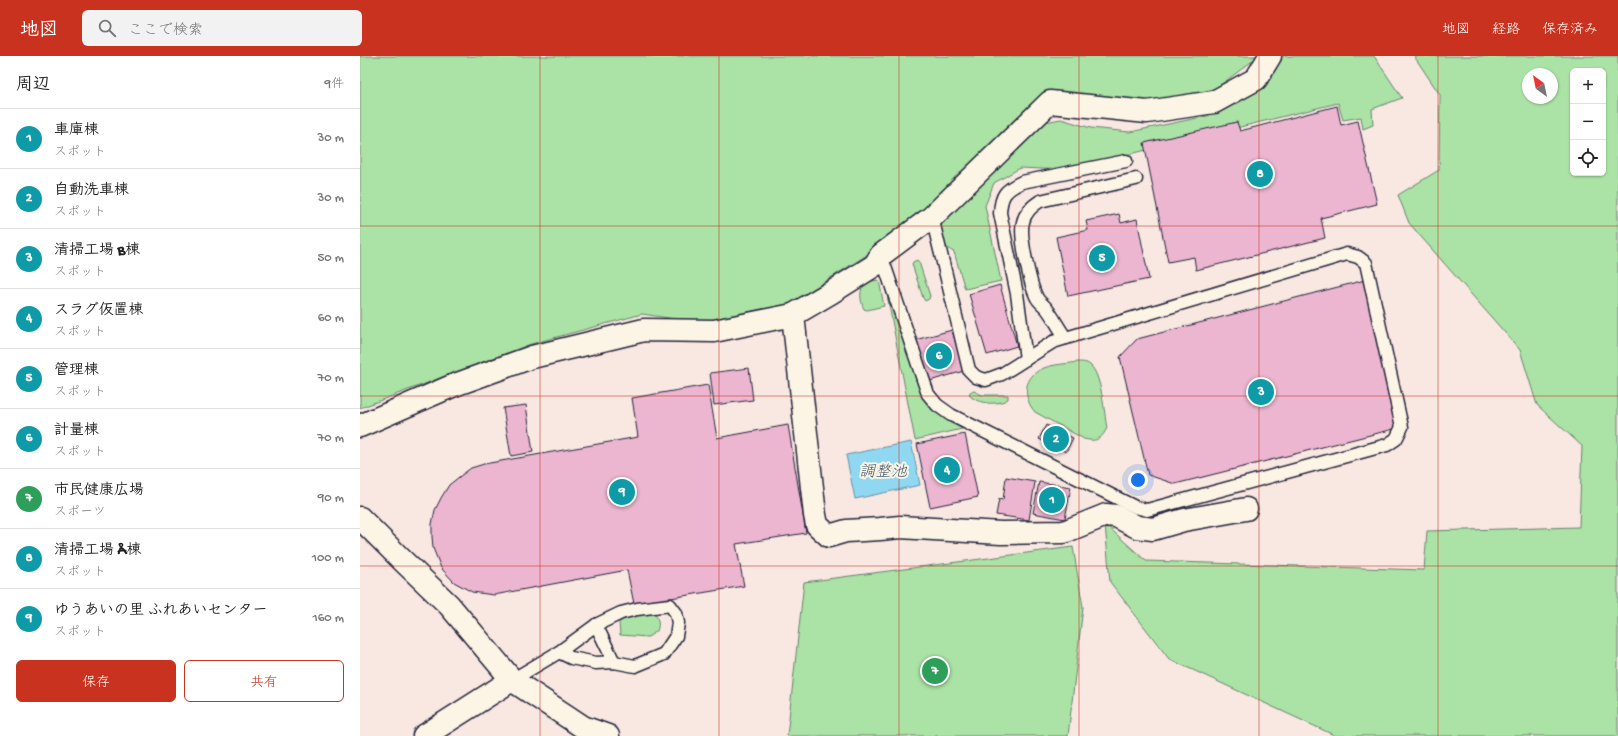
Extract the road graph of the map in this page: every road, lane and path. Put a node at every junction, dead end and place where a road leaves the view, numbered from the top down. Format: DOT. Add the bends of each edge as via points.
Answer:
graph roads {
  1 [pos="1270,56"];
  2 [pos="1126,161"];
  3 [pos="1136,179"];
  4 [pos="932,217"];
  5 [pos="881,255"];
  6 [pos="792,315"];
  7 [pos="1066,338"];
  8 [pos="1026,359"];
  9 [pos="360,426"];
  10 [pos="1246,509"];
  11 [pos="360,518"];
  12 [pos="596,625"];
  13 [pos="559,652"];
  14 [pos="614,662"];
  15 [pos="512,680"];
  16 [pos="424,736"];
  17 [pos="608,736"];
  1 -- 4 [label="street" via="1256,79 1214,102 1147,112 1050,102"];
  2 -- 8 [label="lane" via="1022,182 1004,194 1000,213"];
  3 -- 7 [label="lane" via="1040,201 1026,214 1022,235 1032,288"];
  4 -- 5 [label="street"];
  4 -- 8 [label="lane" via="969,370 976,377 986,380 1002,374"];
  5 -- 6 [label="street" via="875,264"];
  5 -- 7 [label="lane" via="928,394 937,405 951,415 1135,507 1147,510 1387,445 1396,439 1402,428 1366,263 1347,254"];
  6 -- 9 [label="street" via="714,331 644,330 539,356 452,386"];
  6 -- 10 [label="street" via="815,515 817,525 829,536 846,531 900,527 1001,533 1064,532 1106,516 1116,516 1137,527 1153,529 1184,520"];
  7 -- 8 [label="lane" via="1053,342"];
  11 -- 15 [label="street" via="449,605"];
  12 -- 13 [label="lane"];
  12 -- 14 [label="lane"];
  12 -- 14 [label="lane" via="625,611 637,609 670,605 676,613 676,636 664,654 635,666"];
  13 -- 14 [label="lane" via="571,658 596,663"];
  13 -- 15 [label="lane"];
  15 -- 16 [label="street"];
  15 -- 17 [label="street" via="584,727"];
}
